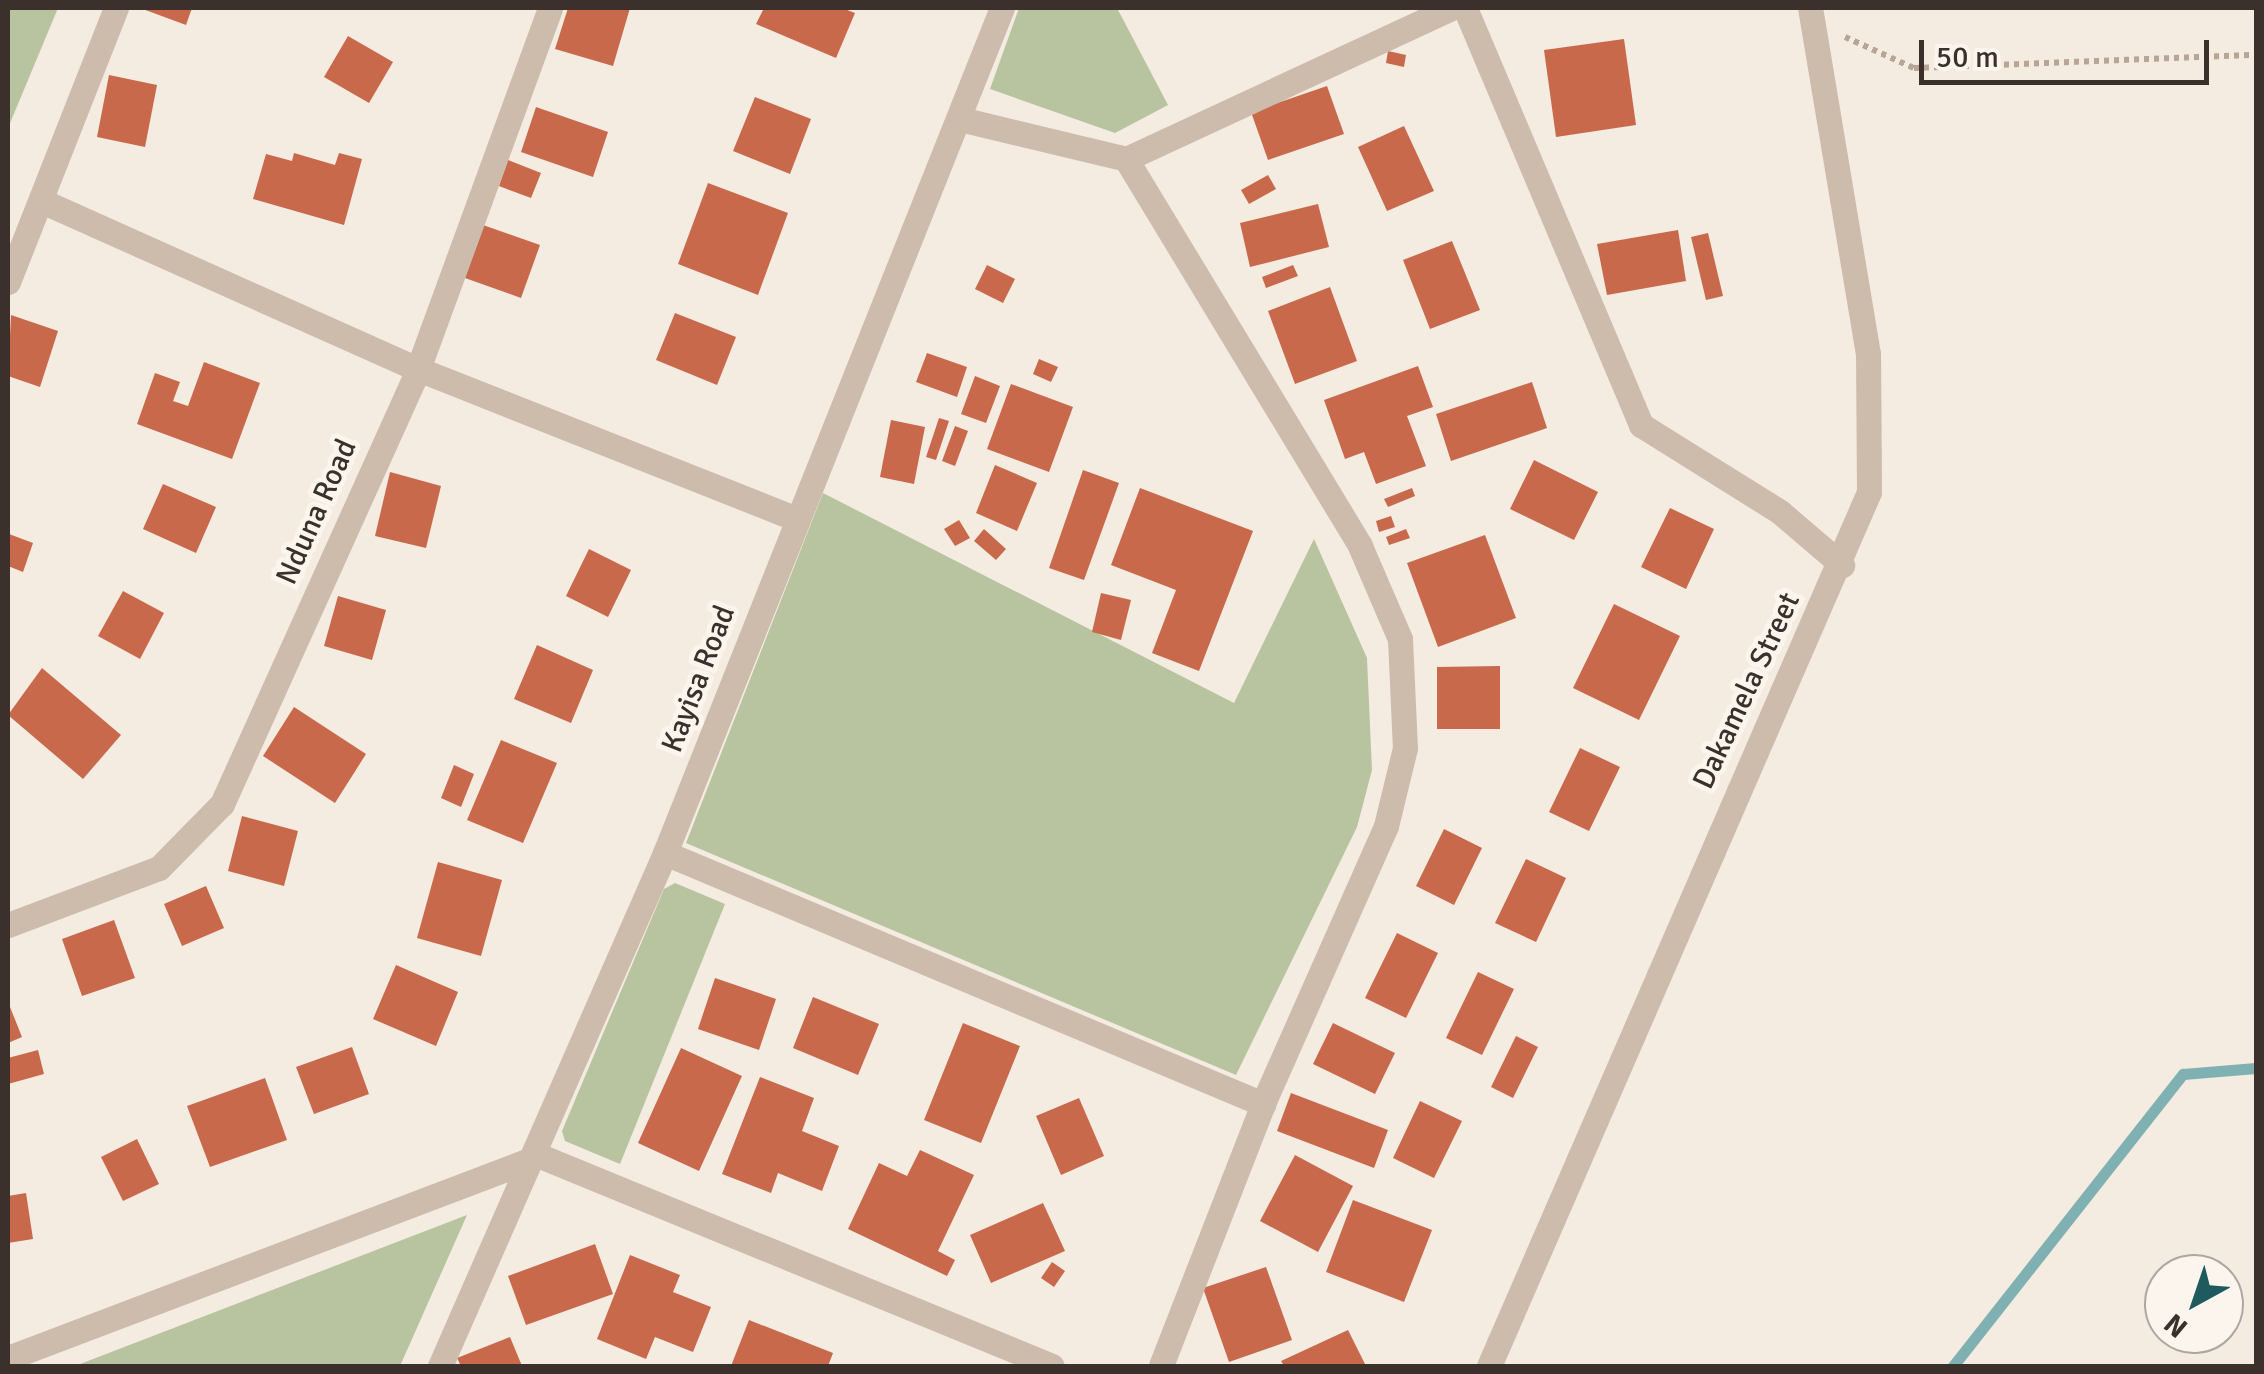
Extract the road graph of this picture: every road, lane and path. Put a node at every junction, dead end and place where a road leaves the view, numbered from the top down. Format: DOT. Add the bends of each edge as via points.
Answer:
graph roads {
  1 [pos="116,8"];
  2 [pos="550,8"];
  3 [pos="1002,8"];
  4 [pos="1452,8"];
  5 [pos="1465,8"];
  6 [pos="1811,16"];
  7 [pos="2256,55"];
  8 [pos="960,119"];
  9 [pos="1126,160"];
  10 [pos="44,202"];
  11 [pos="8,282"];
  12 [pos="418,369"];
  13 [pos="796,519"];
  14 [pos="1842,565"];
  15 [pos="666,853"];
  16 [pos="8,925"];
  17 [pos="1263,1104"];
  18 [pos="540,1156"];
  19 [pos="8,1358"];
  20 [pos="440,1366"];
  21 [pos="1052,1366"];
  22 [pos="1162,1366"];
  23 [pos="1490,1366"];
  1 -- 10 [label="street"];
  2 -- 12 [label="street, Nduna Road"];
  3 -- 8 [label="street, Kayisa Road"];
  4 -- 9 [label="street"];
  5 -- 14 [label="street" via="1641,425 1780,512"];
  6 -- 7 [label="path" via="1914,68"];
  6 -- 14 [label="street, Dakamela Street" via="1872,429 1869,492"];
  8 -- 9 [label="street"];
  8 -- 13 [label="street, Kayisa Road"];
  9 -- 17 [label="street" via="1360,546 1400,640 1405,748 1386,826"];
  10 -- 11 [label="street"];
  10 -- 12 [label="street"];
  12 -- 13 [label="street"];
  12 -- 16 [label="street, Nduna Road" via="222,804 159,868"];
  13 -- 15 [label="street, Kayisa Road"];
  14 -- 23 [label="street, Dakamela Street" via="1779,689"];
  15 -- 17 [label="street"];
  15 -- 18 [label="street, Kayisa Road"];
  17 -- 22 [label="street"];
  18 -- 19 [label="street"];
  18 -- 20 [label="street, Kayisa Road"];
  18 -- 21 [label="street"];
}
